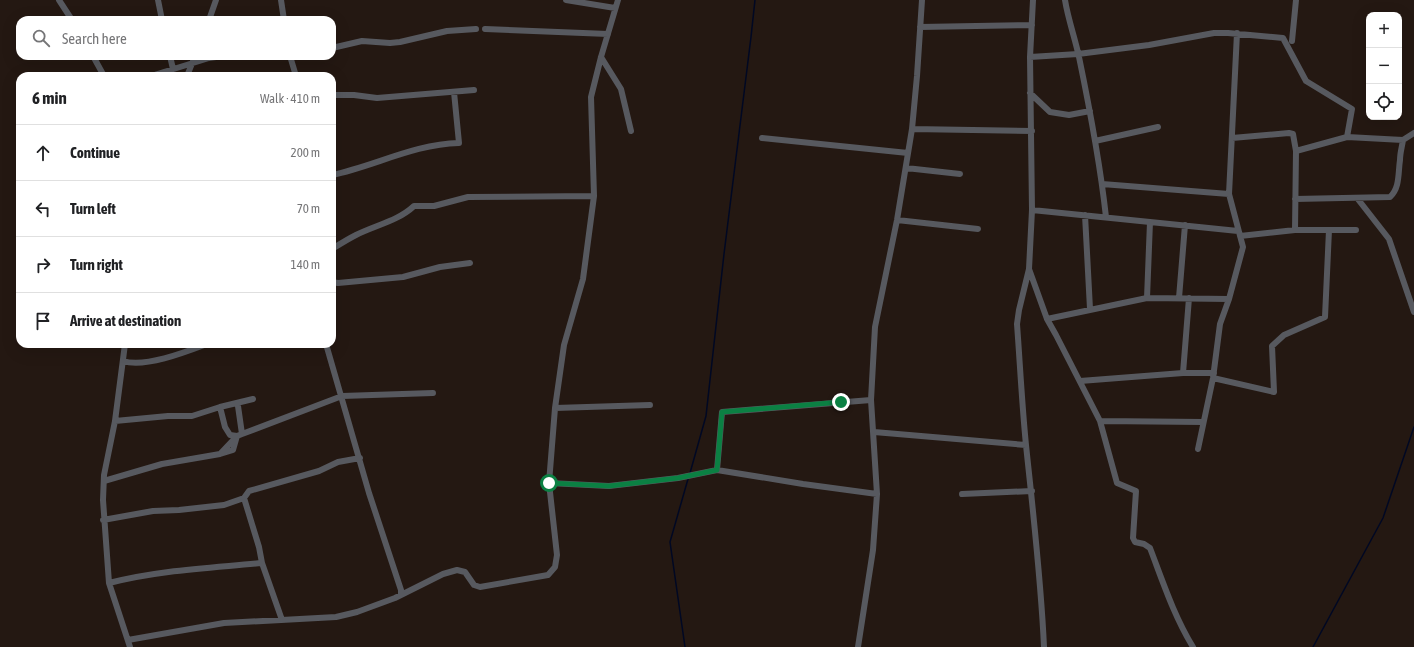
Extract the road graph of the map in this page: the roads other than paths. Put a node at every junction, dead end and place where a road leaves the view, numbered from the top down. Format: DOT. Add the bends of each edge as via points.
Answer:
graph roads {
  1 [pos="59,0"];
  2 [pos="158,0"];
  3 [pos="216,0"];
  4 [pos="281,0"];
  5 [pos="566,0"];
  6 [pos="618,0"];
  7 [pos="922,0"];
  8 [pos="1033,0"];
  9 [pos="1065,0"];
  10 [pos="1296,0"];
  11 [pos="615,8"];
  12 [pos="69,16"];
  13 [pos="161,16"];
  14 [pos="210,16"];
  15 [pos="283,16"];
  16 [pos="1032,25"];
  17 [pos="920,27"];
  18 [pos="476,29"];
  19 [pos="485,29"];
  20 [pos="1237,33"];
  21 [pos="608,34"];
  22 [pos="1292,41"];
  23 [pos="336,47"];
  24 [pos="1078,54"];
  25 [pos="601,57"];
  26 [pos="1030,57"];
  27 [pos="94,60"];
  28 [pos="171,60"];
  29 [pos="193,60"];
  30 [pos="208,60"];
  31 [pos="293,60"];
  32 [pos="192,64"];
  33 [pos="173,69"];
  34 [pos="102,72"];
  35 [pos="164,72"];
  36 [pos="189,72"];
  37 [pos="295,72"];
  38 [pos="474,90"];
  39 [pos="454,92"];
  40 [pos="1030,93"];
  41 [pos="336,95"];
  42 [pos="1090,111"];
  43 [pos="1158,127"];
  44 [pos="912,129"];
  45 [pos="631,131"];
  46 [pos="1032,131"];
  47 [pos="1414,133"];
  48 [pos="1347,137"];
  49 [pos="762,138"];
  50 [pos="1232,138"];
  51 [pos="1403,140"];
  52 [pos="1095,141"];
  53 [pos="1296,151"];
  54 [pos="908,153"];
  55 [pos="906,168"];
  56 [pos="336,174"];
  57 [pos="960,174"];
  58 [pos="1102,184"];
  59 [pos="1229,194"];
  60 [pos="594,196"];
  61 [pos="1357,198"];
  62 [pos="1295,199"];
  63 [pos="1032,210"];
  64 [pos="1085,216"];
  65 [pos="1106,217"];
  66 [pos="898,220"];
  67 [pos="1150,222"];
  68 [pos="1185,225"];
  69 [pos="978,229"];
  70 [pos="1295,230"];
  71 [pos="1329,230"];
  72 [pos="1356,230"];
  73 [pos="1239,233"];
  74 [pos="336,246"];
  75 [pos="470,263"];
  76 [pos="1029,269"];
  77 [pos="336,283"];
  78 [pos="1147,298"];
  79 [pos="1179,298"];
  80 [pos="1189,298"];
  81 [pos="1229,299"];
  82 [pos="1090,309"];
  83 [pos="1414,312"];
  84 [pos="1046,319"];
  85 [pos="125,348"];
  86 [pos="194,348"];
  87 [pos="327,348"];
  88 [pos="123,361"];
  89 [pos="1183,373"];
  90 [pos="1213,376"];
  91 [pos="1080,381"];
  92 [pos="433,393"];
  93 [pos="342,396"];
  94 [pos="252,399"];
  95 [pos="871,400"];
  96 [pos="650,405"];
  97 [pos="238,406"];
  98 [pos="220,407"];
  99 [pos="555,408"];
  100 [pos="116,421"];
  101 [pos="1100,421"];
  102 [pos="1203,422"];
  103 [pos="874,432"];
  104 [pos="240,435"];
  105 [pos="1026,445"];
  106 [pos="1198,449"];
  107 [pos="360,458"];
  108 [pos="717,470"];
  109 [pos="104,481"];
  110 [pos="549,483"];
  111 [pos="1032,491"];
  112 [pos="877,494"];
  113 [pos="962,494"];
  114 [pos="244,498"];
  115 [pos="103,520"];
  116 [pos="262,563"];
  117 [pos="109,583"];
  118 [pos="401,595"];
  119 [pos="282,620"];
  120 [pos="129,644"];
  121 [pos="858,647"];
  122 [pos="1044,647"];
  123 [pos="1193,647"];
  1 -- 12 [label="street"];
  2 -- 13 [label="street"];
  3 -- 14 [label="street"];
  4 -- 15 [label="street"];
  5 -- 11 [label="street"];
  6 -- 11 [label="street"];
  7 -- 17 [label="street"];
  8 -- 16 [label="street"];
  9 -- 24 [label="street"];
  10 -- 22 [label="street"];
  11 -- 21 [label="street"];
  16 -- 17 [label="street"];
  16 -- 26 [label="street"];
  17 -- 44 [label="street"];
  18 -- 23 [label="street" via="400,42 362,41"];
  19 -- 21 [label="street"];
  20 -- 24 [label="street" via="1214,33"];
  20 -- 48 [label="street" via="1283,38 1306,81 1352,109"];
  20 -- 50 [label="street"];
  21 -- 25 [label="street"];
  24 -- 26 [label="street"];
  24 -- 42 [label="street"];
  25 -- 45 [label="street" via="621,89"];
  25 -- 60 [label="street" via="591,97"];
  26 -- 40 [label="street"];
  27 -- 34 [label="street"];
  28 -- 33 [label="street"];
  29 -- 32 [label="street"];
  30 -- 32 [label="street"];
  31 -- 37 [label="street"];
  32 -- 33 [label="street"];
  32 -- 36 [label="street"];
  33 -- 35 [label="street"];
  38 -- 39 [label="street"];
  39 -- 41 [label="street" via="377,98"];
  39 -- 56 [label="street" via="459,143 441,143 404,152"];
  40 -- 42 [label="street" via="1050,112 1069,115"];
  40 -- 46 [label="street"];
  42 -- 52 [label="street"];
  43 -- 52 [label="street"];
  44 -- 46 [label="street"];
  44 -- 54 [label="street"];
  46 -- 63 [label="street"];
  47 -- 51 [label="street"];
  48 -- 51 [label="street"];
  48 -- 53 [label="street"];
  49 -- 54 [label="street"];
  50 -- 53 [label="street" via="1290,133 1293,134"];
  50 -- 59 [label="street"];
  51 -- 61 [label="street" via="1397,184 1393,194 1390,197"];
  52 -- 58 [label="street"];
  53 -- 62 [label="street"];
  54 -- 55 [label="street"];
  55 -- 57 [label="street"];
  55 -- 66 [label="street"];
  58 -- 59 [label="street"];
  58 -- 65 [label="street"];
  59 -- 73 [label="street"];
  60 -- 74 [label="street" via="468,197 434,206 414,206 402,216"];
  60 -- 99 [label="street" via="583,279 564,345"];
  61 -- 62 [label="street"];
  61 -- 83 [label="street" via="1389,239"];
  62 -- 70 [label="street"];
  63 -- 64 [label="street"];
  63 -- 76 [label="street"];
  64 -- 65 [label="street"];
  64 -- 82 [label="street"];
  65 -- 67 [label="street"];
  66 -- 69 [label="street"];
  66 -- 95 [label="street" via="875,327"];
  67 -- 68 [label="street"];
  67 -- 78 [label="street"];
  68 -- 73 [label="street"];
  68 -- 79 [label="street"];
  70 -- 71 [label="street"];
  70 -- 73 [label="street"];
  71 -- 72 [label="street"];
  71 -- 90 [label="street" via="1325,317 1284,335 1272,346 1274,392"];
  73 -- 81 [label="street" via="1243,248"];
  75 -- 77 [label="street" via="440,266 403,277"];
  76 -- 84 [label="street"];
  76 -- 105 [label="street" via="1018,310 1017,324"];
  78 -- 79 [label="street"];
  78 -- 82 [label="street"];
  79 -- 80 [label="street"];
  80 -- 81 [label="street"];
  80 -- 89 [label="street"];
  81 -- 90 [label="street" via="1220,324"];
  82 -- 84 [label="street"];
  84 -- 91 [label="street"];
  85 -- 88 [label="street"];
  86 -- 88 [label="street" via="140,364"];
  87 -- 93 [label="street"];
  88 -- 100 [label="street"];
  89 -- 90 [label="street"];
  89 -- 91 [label="street"];
  90 -- 102 [label="street"];
  91 -- 101 [label="street"];
  92 -- 93 [label="street"];
  93 -- 104 [label="street"];
  93 -- 107 [label="street"];
  94 -- 98 [label="street"];
  95 -- 103 [label="street"];
  95 -- 108 [label="street" via="722,412"];
  96 -- 99 [label="street"];
  97 -- 104 [label="street"];
  98 -- 100 [label="street" via="192,416"];
  98 -- 104 [label="street" via="225,427 230,435"];
  99 -- 110 [label="street"];
  100 -- 109 [label="street"];
  101 -- 102 [label="street"];
  101 -- 123 [label="street" via="1117,483 1136,491 1135,542 1150,548 1171,605"];
  102 -- 106 [label="street"];
  103 -- 105 [label="street"];
  103 -- 112 [label="street"];
  104 -- 109 [label="street" via="220,454 162,464"];
  105 -- 111 [label="street"];
  107 -- 114 [label="street" via="338,462 318,471 249,491"];
  107 -- 118 [label="street" via="402,590"];
  108 -- 110 [label="street" via="678,478 609,486"];
  108 -- 112 [label="street"];
  109 -- 115 [label="street"];
  110 -- 118 [label="street" via="557,555 555,566 548,575 480,587 474,585 465,572 457,570 443,574"];
  111 -- 113 [label="street"];
  111 -- 122 [label="street"];
  112 -- 121 [label="street" via="873,550"];
  114 -- 115 [label="street" via="224,505 153,511"];
  114 -- 116 [label="street"];
  115 -- 117 [label="street"];
  116 -- 117 [label="street" via="183,569"];
  116 -- 119 [label="street"];
  117 -- 120 [label="street"];
  118 -- 119 [label="street" via="336,617"];
  119 -- 120 [label="street" via="224,623"];
}
